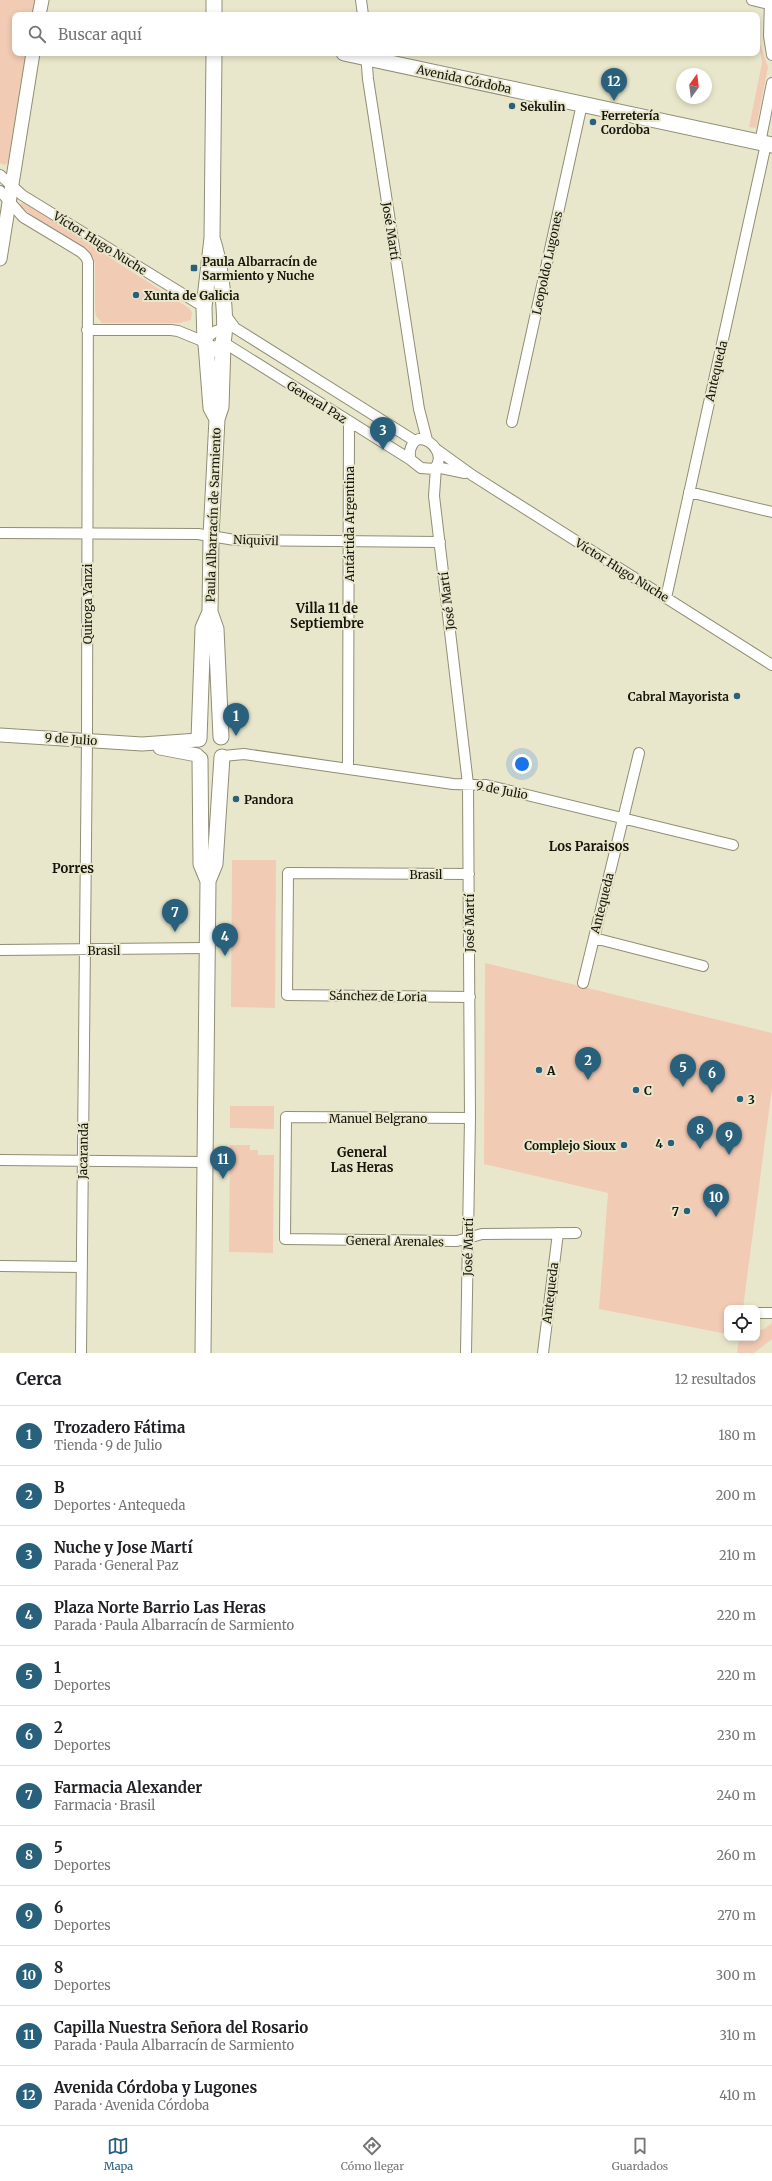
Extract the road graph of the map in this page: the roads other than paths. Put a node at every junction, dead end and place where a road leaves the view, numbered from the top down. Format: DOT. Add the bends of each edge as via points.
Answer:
graph roads {
  1 [pos="42,0"];
  2 [pos="214,0"];
  3 [pos="362,0"];
  4 [pos="752,0"];
  5 [pos="770,2"];
  6 [pos="40,12"];
  7 [pos="214,12"];
  8 [pos="363,12"];
  9 [pos="772,55"];
  10 [pos="32,56"];
  11 [pos="214,56"];
  12 [pos="366,56"];
  13 [pos="370,56"];
  14 [pos="772,83"];
  15 [pos="582,104"];
  16 [pos="766,144"];
  17 [pos="0,175"];
  18 [pos="6,189"];
  19 [pos="10,202"];
  20 [pos="212,238"];
  21 [pos="0,259"];
  22 [pos="204,306"];
  23 [pos="223,308"];
  24 [pos="87,330"];
  25 [pos="226,336"];
  26 [pos="205,342"];
  27 [pos="419,409"];
  28 [pos="217,418"];
  29 [pos="349,422"];
  30 [pos="512,422"];
  31 [pos="427,440"];
  32 [pos="415,441"];
  33 [pos="436,449"];
  34 [pos="411,460"];
  35 [pos="436,467"];
  36 [pos="424,469"];
  37 [pos="472,475"];
  38 [pos="689,492"];
  39 [pos="434,496"];
  40 [pos="772,512"];
  41 [pos="0,533"];
  42 [pos="87,534"];
  43 [pos="211,536"];
  44 [pos="349,541"];
  45 [pos="440,542"];
  46 [pos="666,598"];
  47 [pos="210,612"];
  48 [pos="772,665"];
  49 [pos="0,735"];
  50 [pos="199,739"];
  51 [pos="87,740"];
  52 [pos="142,744"];
  53 [pos="223,749"];
  54 [pos="640,753"];
  55 [pos="199,757"];
  56 [pos="348,769"];
  57 [pos="468,784"];
  58 [pos="623,818"];
  59 [pos="733,845"];
  60 [pos="469,874"];
  61 [pos="208,881"];
  62 [pos="594,938"];
  63 [pos="207,948"];
  64 [pos="0,950"];
  65 [pos="85,950"];
  66 [pos="703,966"];
  67 [pos="582,983"];
  68 [pos="287,995"];
  69 [pos="470,997"];
  70 [pos="470,1118"];
  71 [pos="0,1160"];
  72 [pos="83,1160"];
  73 [pos="205,1162"];
  74 [pos="558,1233"];
  75 [pos="576,1233"];
  76 [pos="468,1238"];
  77 [pos="285,1240"];
  78 [pos="0,1266"];
  79 [pos="82,1267"];
  80 [pos="760,1313"];
  81 [pos="772,1313"];
  82 [pos="81,1353"];
  83 [pos="203,1353"];
  84 [pos="466,1353"];
  85 [pos="543,1353"];
  1 -- 6 [label="street"];
  2 -- 7 [label="main road"];
  3 -- 8 [label="street"];
  4 -- 5 [label="street"];
  5 -- 9 [label="street" via="769,36"];
  10 -- 18 [label="street"];
  11 -- 20 [label="main road"];
  12 -- 27 [label="street, José Martí"];
  13 -- 15 [label="main road, Avenida Córdoba"];
  14 -- 16 [label="street, Antequeda"];
  15 -- 16 [label="main road, Avenida Córdoba"];
  15 -- 30 [label="street, Leopoldo Lugones"];
  16 -- 38 [label="street, Antequeda"];
  17 -- 18 [label="street, Víctor Hugo Nuche"];
  18 -- 19 [label="street"];
  18 -- 22 [label="street, Víctor Hugo Nuche"];
  19 -- 21 [label="street"];
  19 -- 24 [label="street, Quiroga Yanzi" via="23,217 81,252 87,259"];
  20 -- 22 [label="main road"];
  20 -- 23 [label="main road" via="218,256"];
  22 -- 23 [label="main road" via="208,300 215,299"];
  22 -- 26 [label="main road, Paula Albarracín de Sarmiento"];
  23 -- 25 [label="main road, Paula Albarracín de Sarmiento"];
  24 -- 26 [label="street" via="171,330"];
  24 -- 42 [label="street, Quiroga Yanzi"];
  25 -- 26 [label="main road" via="214,349"];
  25 -- 28 [label="main road, Paula Albarracín de Sarmiento" via="221,407"];
  25 -- 29 [label="street, General Paz"];
  25 -- 32 [label="street"];
  26 -- 28 [label="main road, Paula Albarracín de Sarmiento" via="211,408"];
  27 -- 31 [label="street, José Martí"];
  27 -- 32 [label="street, José Martí"];
  28 -- 43 [label="main road, Paula Albarracín de Sarmiento"];
  29 -- 34 [label="street, General Paz"];
  29 -- 44 [label="street, Antártida Argentina"];
  31 -- 32 [label="street"];
  31 -- 33 [label="street"];
  32 -- 34 [label="street" via="410,449"];
  33 -- 35 [label="street"];
  33 -- 37 [label="street, Víctor Hugo Nuche"];
  34 -- 36 [label="street"];
  35 -- 36 [label="street"];
  35 -- 37 [label="street, Víctor Hugo Nuche"];
  35 -- 39 [label="street, José Martí"];
  36 -- 39 [label="street, José Martí"];
  37 -- 46 [label="street, Víctor Hugo Nuche"];
  38 -- 40 [label="street"];
  38 -- 46 [label="street, Antequeda"];
  39 -- 45 [label="street, José Martí"];
  41 -- 42 [label="street, Niquivil"];
  42 -- 43 [label="street, Niquivil"];
  42 -- 51 [label="street, Quiroga Yanzi"];
  43 -- 44 [label="street, Niquivil" via="235,540"];
  43 -- 47 [label="main road, Paula Albarracín de Sarmiento"];
  44 -- 45 [label="street, Niquivil"];
  44 -- 56 [label="street, Antártida Argentina"];
  45 -- 57 [label="street, José Martí"];
  46 -- 48 [label="street, Víctor Hugo Nuche"];
  47 -- 50 [label="main road, Paula Albarracín de Sarmiento" via="203,628"];
  47 -- 53 [label="main road, Paula Albarracín de Sarmiento" via="216,629"];
  49 -- 51 [label="street, 9 de Julio"];
  50 -- 52 [label="street, 9 de Julio"];
  50 -- 53 [label="main road" via="209,733"];
  50 -- 55 [label="main road" via="195,747"];
  51 -- 52 [label="street, 9 de Julio"];
  51 -- 65 [label="street, Quiroga Yanzi"];
  52 -- 55 [label="street, 9 de Julio"];
  53 -- 55 [label="main road" via="218,761 211,763"];
  53 -- 56 [label="street, 9 de Julio"];
  53 -- 61 [label="main road, Paula Albarracín de Sarmiento" via="215,864"];
  54 -- 58 [label="street, Antequeda"];
  55 -- 61 [label="main road, Paula Albarracín de Sarmiento" via="201,864"];
  56 -- 57 [label="street, 9 de Julio"];
  57 -- 58 [label="street, 9 de Julio" via="486,785"];
  57 -- 60 [label="street, José Martí"];
  58 -- 59 [label="street, 9 de Julio"];
  58 -- 62 [label="street, Antequeda"];
  60 -- 68 [label="street, Brasil" via="288,873"];
  60 -- 69 [label="street, José Martí"];
  61 -- 63 [label="main road, Paula Albarracín de Sarmiento"];
  62 -- 66 [label="street"];
  62 -- 67 [label="street, Antequeda"];
  63 -- 65 [label="street, Brasil"];
  63 -- 73 [label="main road, Paula Albarracín de Sarmiento"];
  64 -- 65 [label="street, Brasil"];
  65 -- 72 [label="street, Jacarandá"];
  68 -- 69 [label="street, Sánchez de Loria"];
  69 -- 70 [label="street, José Martí"];
  70 -- 76 [label="street, José Martí"];
  70 -- 77 [label="street, Manuel Belgrano" via="286,1117"];
  71 -- 72 [label="street"];
  72 -- 73 [label="street"];
  72 -- 79 [label="street, Jacarandá"];
  73 -- 83 [label="main road, Paula Albarracín de Sarmiento"];
  74 -- 75 [label="street, General Arenales"];
  74 -- 76 [label="street, General Arenales" via="482,1234"];
  74 -- 85 [label="street, Antequeda"];
  76 -- 77 [label="street, General Arenales" via="457,1241"];
  76 -- 84 [label="street, José Martí"];
  78 -- 79 [label="street"];
  79 -- 82 [label="street, Jacarandá"];
  80 -- 81 [label="street"];
}
